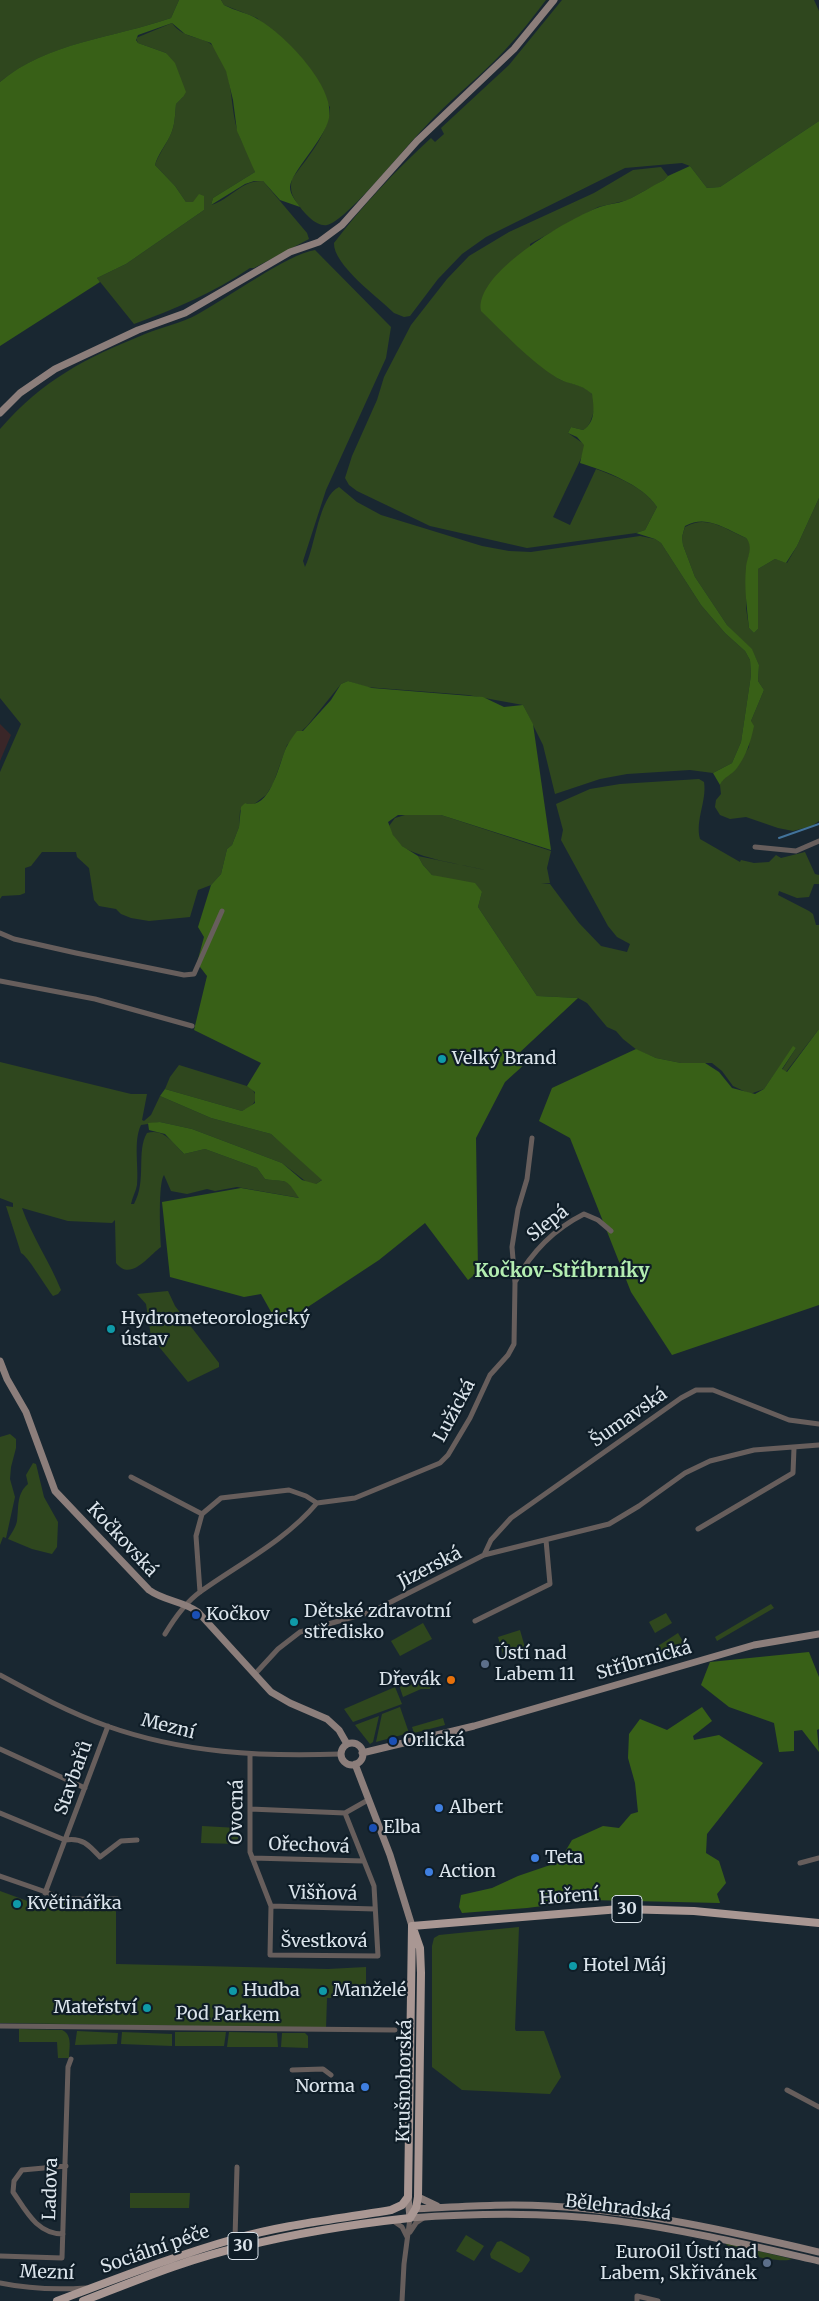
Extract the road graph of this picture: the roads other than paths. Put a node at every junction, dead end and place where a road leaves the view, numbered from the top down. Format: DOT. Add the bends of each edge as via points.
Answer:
graph roads {
  1 [pos="554,0"];
  2 [pos="0,412"];
  3 [pos="819,841"];
  4 [pos="755,847"];
  5 [pos="222,911"];
  6 [pos="0,933"];
  7 [pos="0,981"];
  8 [pos="192,1026"];
  9 [pos="532,1138"];
  10 [pos="611,1231"];
  11 [pos="515,1283"];
  12 [pos="0,1361"];
  13 [pos="819,1424"];
  14 [pos="819,1445"];
  15 [pos="794,1448"];
  16 [pos="130,1477"];
  17 [pos="317,1503"];
  18 [pos="202,1514"];
  19 [pos="698,1529"];
  20 [pos="546,1540"];
  21 [pos="484,1555"];
  22 [pos="200,1592"];
  23 [pos="188,1604"];
  24 [pos="475,1621"];
  25 [pos="165,1634"];
  26 [pos="819,1634"];
  27 [pos="255,1674"];
  28 [pos="0,1675"];
  29 [pos="108,1726"];
  30 [pos="347,1744"];
  31 [pos="0,1749"];
  32 [pos="362,1753"];
  33 [pos="341,1754"];
  34 [pos="250,1755"];
  35 [pos="355,1764"];
  36 [pos="85,1788"];
  37 [pos="368,1800"];
  38 [pos="250,1809"];
  39 [pos="0,1813"];
  40 [pos="345,1813"];
  41 [pos="65,1840"];
  42 [pos="137,1840"];
  43 [pos="252,1858"];
  44 [pos="819,1858"];
  45 [pos="364,1862"];
  46 [pos="800,1863"];
  47 [pos="0,1876"];
  48 [pos="45,1893"];
  49 [pos="117,1899"];
  50 [pos="271,1906"];
  51 [pos="375,1909"];
  52 [pos="819,1924"];
  53 [pos="412,1926"];
  54 [pos="270,1955"];
  55 [pos="0,2026"];
  56 [pos="395,2030"];
  57 [pos="71,2059"];
  58 [pos="292,2070"];
  59 [pos="331,2075"];
  60 [pos="787,2090"];
  61 [pos="819,2108"];
  62 [pos="66,2166"];
  63 [pos="237,2167"];
  64 [pos="418,2196"];
  65 [pos="408,2197"];
  66 [pos="440,2207"];
  67 [pos="412,2209"];
  68 [pos="391,2210"];
  69 [pos="425,2217"];
  70 [pos="410,2218"];
  71 [pos="392,2220"];
  72 [pos="63,2234"];
  73 [pos="407,2237"];
  74 [pos="235,2238"];
  75 [pos="819,2252"];
  76 [pos="0,2256"];
  77 [pos="819,2262"];
  78 [pos="0,2283"];
  79 [pos="94,2287"];
  80 [pos="637,2298"];
  81 [pos="58,2301"];
  82 [pos="83,2301"];
  83 [pos="402,2301"];
  84 [pos="658,2301"];
  1 -- 2 [label="street" via="514,49 417,141 342,225 319,242 290,252 185,313 138,330 56,368 20,393"];
  3 -- 4 [label="street" via="796,851"];
  5 -- 6 [label="street" via="194,974 184,975 76,953"];
  7 -- 8 [label="street" via="95,999"];
  9 -- 11 [label="street, Lužická" via="527,1179 514,1233 512,1261"];
  10 -- 11 [label="street, Slepá" via="584,1214 574,1219 532,1254"];
  11 -- 17 [label="street, Lužická" via="512,1348 490,1375 448,1455 440,1463 368,1494"];
  12 -- 23 [label="street, Kočkovská" via="26,1412 55,1491 149,1590"];
  13 -- 21 [label="street, Šumavská" via="789,1420 713,1390 696,1390 511,1518 491,1540"];
  14 -- 15 [label="street, Jizerská"];
  15 -- 19 [label="street" via="793,1473"];
  15 -- 20 [label="street, Jizerská" via="754,1450 710,1461 608,1524"];
  16 -- 18 [label="street"];
  17 -- 18 [label="street" via="289,1490 221,1498"];
  17 -- 22 [label="street" via="304,1519"];
  18 -- 22 [label="street" via="196,1536"];
  20 -- 21 [label="street, Jizerská"];
  20 -- 24 [label="street" via="550,1584"];
  21 -- 27 [label="street, Jizerská" via="371,1612 300,1632 278,1649"];
  22 -- 23 [label="street"];
  23 -- 25 [label="street"];
  23 -- 27 [label="street, Kočkovská"];
  26 -- 32 [label="street, Stříbrnická" via="754,1645 457,1731"];
  27 -- 30 [label="street, Kočkovská" via="274,1694 327,1719"];
  28 -- 29 [label="street, Mezní"];
  29 -- 34 [label="street, Mezní" via="176,1745"];
  29 -- 36 [label="street, Stavbařů"];
  30 -- 32 [label="street" via="357,1744"];
  30 -- 33 [label="street"];
  31 -- 36 [label="street"];
  32 -- 35 [label="street"];
  33 -- 34 [label="street, Mezní"];
  33 -- 35 [label="street" via="345,1762"];
  34 -- 38 [label="street, Ovocná"];
  35 -- 37 [label="street, Krušnohorská"];
  36 -- 41 [label="street, Stavbařů"];
  37 -- 40 [label="street"];
  37 -- 53 [label="street, Krušnohorská" via="390,1855"];
  38 -- 40 [label="street"];
  38 -- 43 [label="street, Ovocná"];
  39 -- 41 [label="street"];
  40 -- 45 [label="street"];
  41 -- 42 [label="street, Stavbařů" via="75,1838 87,1842 100,1857 121,1841"];
  41 -- 48 [label="street, Stavbařů"];
  43 -- 45 [label="street, Ořechová"];
  43 -- 50 [label="street, Ovocná"];
  44 -- 46 [label="street"];
  45 -- 51 [label="street" via="374,1886"];
  47 -- 48 [label="street"];
  48 -- 49 [label="street" via="66,1899"];
  50 -- 51 [label="street, Višňová"];
  50 -- 54 [label="street, Ovocná"];
  51 -- 54 [label="street, Švestková" via="378,1956"];
  52 -- 53 [label="main road, Hoření / 30" via="694,1911 620,1909"];
  53 -- 64 [label="main road, Krušnohorská" via="420,1948 421,1973"];
  53 -- 65 [label="main road, Krušnohorská"];
  55 -- 56 [label="street, Pod Parkem"];
  57 -- 62 [label="street, Ladova" via="68,2067"];
  58 -- 59 [label="street" via="323,2070"];
  60 -- 61 [label="street"];
  62 -- 72 [label="street, Ladova"];
  62 -- 72 [label="street" via="22,2170 14,2181 13,2192 41,2228"];
  63 -- 74 [label="street"];
  64 -- 66 [label="street, Bělehradská"];
  64 -- 67 [label="main road, Krušnohorská"];
  65 -- 67 [label="street, Krušnohorská"];
  65 -- 68 [label="main road, 30" via="402,2205"];
  66 -- 67 [label="street, Bělehradská"];
  66 -- 75 [label="street, Bělehradská" via="547,2206 620,2212 706,2226"];
  67 -- 68 [label="street, Sociální péče / 30"];
  67 -- 70 [label="main road"];
  68 -- 74 [label="main road, Sociální péče / 30" via="315,2221"];
  69 -- 70 [label="street, Bělehradská"];
  69 -- 73 [label="street" via="414,2225"];
  69 -- 77 [label="street, Bělehradská" via="512,2214 617,2221 691,2232"];
  70 -- 71 [label="main road, Sociální péče / 30"];
  70 -- 73 [label="street"];
  71 -- 73 [label="street" via="402,2227"];
  71 -- 82 [label="main road, Sociální péče / 30" via="319,2230 241,2247 162,2271"];
  72 -- 76 [label="street, Ladova" via="62,2258"];
  73 -- 83 [label="street"];
  74 -- 79 [label="main road, Sociální péče / 30"];
  78 -- 79 [label="street, Mezní" via="58,2290"];
  79 -- 81 [label="main road, Sociální péče / 30"];
  80 -- 84 [label="street"];
}
